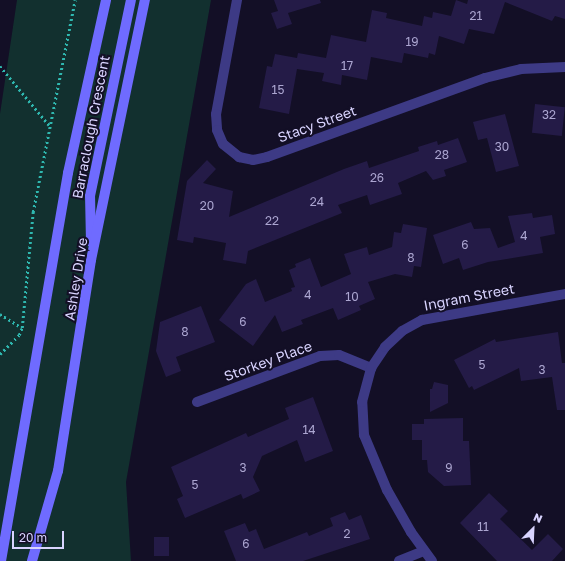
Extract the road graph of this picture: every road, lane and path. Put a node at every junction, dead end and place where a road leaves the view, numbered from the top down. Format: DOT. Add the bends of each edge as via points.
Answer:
graph roads {
  1 [pos="75,0"];
  2 [pos="106,0"];
  3 [pos="131,0"];
  4 [pos="145,0"];
  5 [pos="237,0"];
  6 [pos="0,66"];
  7 [pos="565,67"];
  8 [pos="49,126"];
  9 [pos="91,260"];
  10 [pos="565,294"];
  11 [pos="0,314"];
  12 [pos="22,328"];
  13 [pos="0,354"];
  14 [pos="371,368"];
  15 [pos="197,402"];
  16 [pos="424,551"];
  17 [pos="1,561"];
  18 [pos="32,561"];
  19 [pos="399,561"];
  20 [pos="432,561"];
  1 -- 8 [label="path"];
  2 -- 17 [label="main road, Ashley Drive" via="68,173"];
  3 -- 9 [label="main road, Barraclough Crescent" via="90,196"];
  4 -- 9 [label="main road, Ashley Drive"];
  5 -- 7 [label="street, Stacy Street" via="216,114 217,130 223,144 239,157 253,160 267,158 485,78 521,69"];
  6 -- 8 [label="path"];
  8 -- 12 [label="path" via="33,212"];
  9 -- 18 [label="main road, Ashley Drive" via="58,471"];
  10 -- 14 [label="street, Ingram Street" via="422,320 402,331 385,347"];
  11 -- 12 [label="path"];
  12 -- 13 [label="path" via="19,335"];
  14 -- 15 [label="street, Storkey Place" via="339,355 320,356"];
  14 -- 16 [label="street, Ingram Street" via="362,402 364,435 387,490"];
  16 -- 19 [label="street"];
  16 -- 20 [label="street, Ingram Street"];
}
